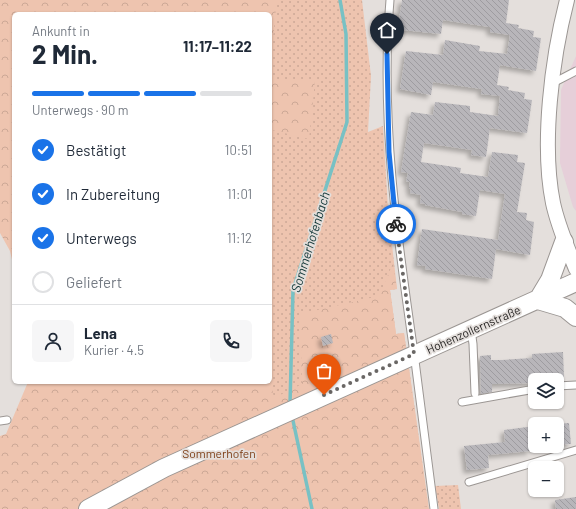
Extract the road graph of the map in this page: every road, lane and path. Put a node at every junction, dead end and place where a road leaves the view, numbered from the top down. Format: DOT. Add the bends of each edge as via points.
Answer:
graph roads {
  1 [pos="390,0"];
  2 [pos="567,0"];
  3 [pos="576,71"];
  4 [pos="553,83"];
  5 [pos="567,237"];
  6 [pos="576,269"];
  7 [pos="576,282"];
  8 [pos="538,300"];
  9 [pos="576,317"];
  10 [pos="471,330"];
  11 [pos="414,354"];
  12 [pos="576,385"];
  13 [pos="564,386"];
  14 [pos="528,390"];
  15 [pos="475,393"];
  16 [pos="462,402"];
  17 [pos="576,450"];
  18 [pos="469,482"];
  19 [pos="88,509"];
  20 [pos="434,509"];
  1 -- 11 [label="lane" via="386,65 389,152"];
  2 -- 4 [label="street"];
  3 -- 4 [label="lane"];
  4 -- 5 [label="street" via="548,159 553,203"];
  5 -- 6 [label="street"];
  5 -- 8 [label="street" via="550,280"];
  7 -- 8 [label="street, Hohenzollernstraße"];
  8 -- 9 [label="street" via="565,308"];
  8 -- 10 [label="street, Hohenzollernstraße"];
  10 -- 11 [label="street, Hohenzollernstraße"];
  10 -- 15 [label="lane"];
  11 -- 19 [label="street, Hohenzollernstraße" via="151,474"];
  11 -- 20 [label="lane"];
  12 -- 13 [label="lane"];
  14 -- 16 [label="lane"];
  17 -- 18 [label="lane"];
}
